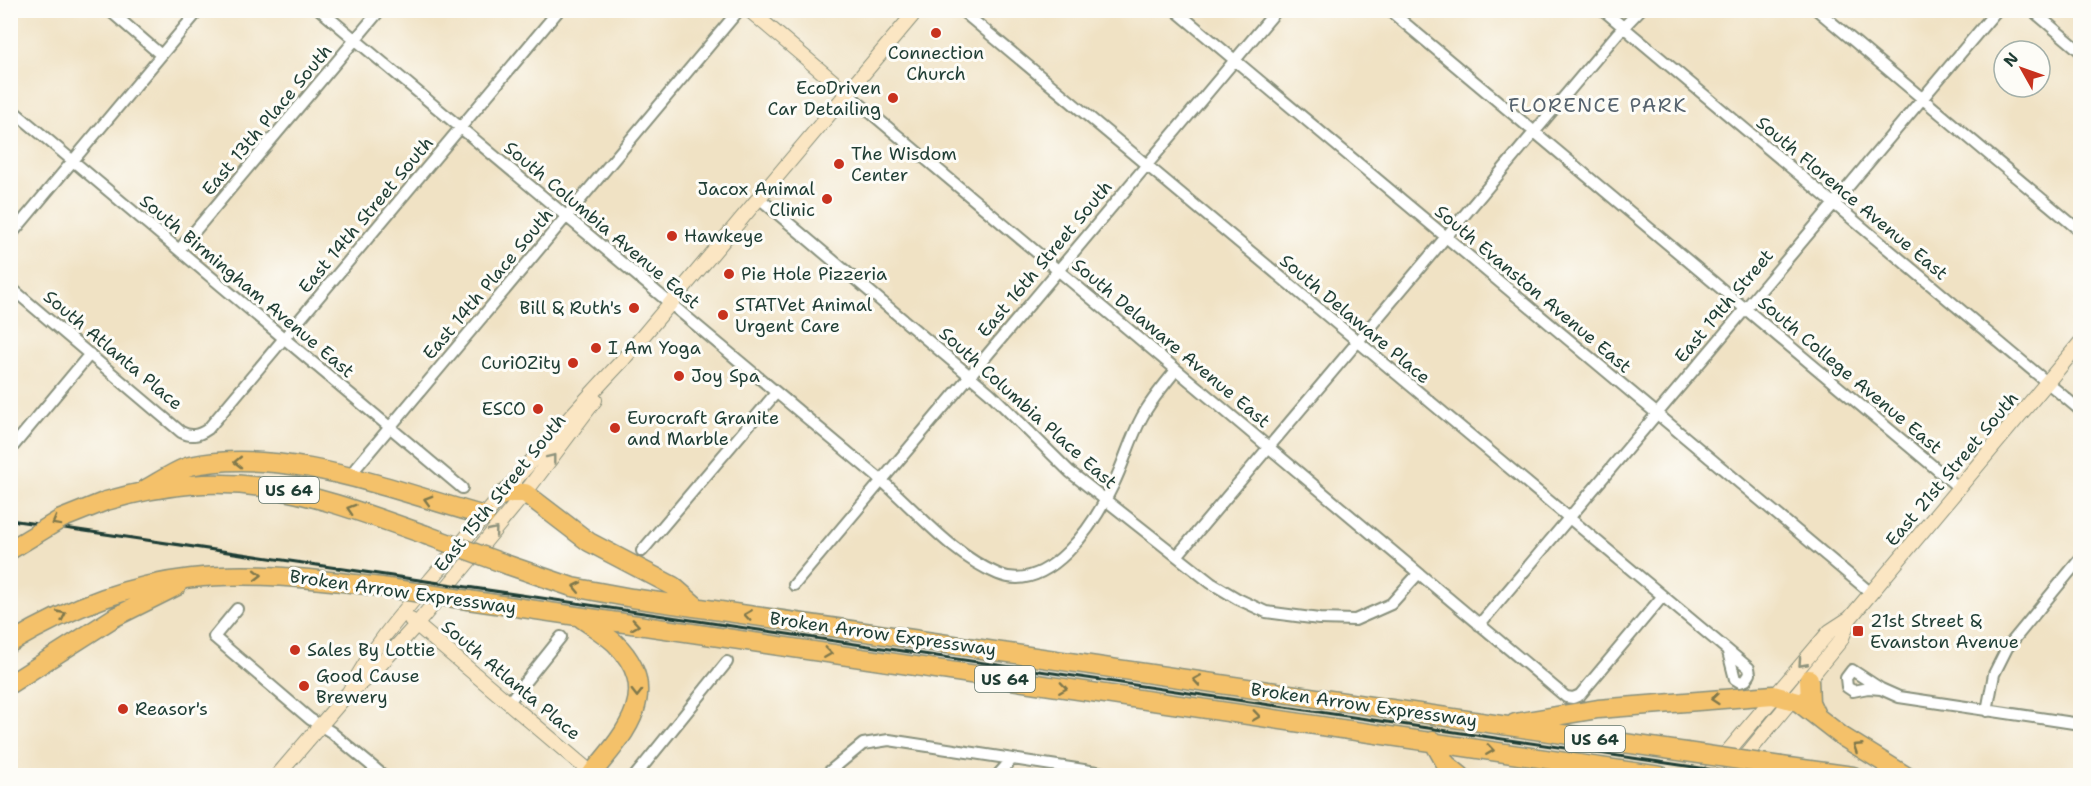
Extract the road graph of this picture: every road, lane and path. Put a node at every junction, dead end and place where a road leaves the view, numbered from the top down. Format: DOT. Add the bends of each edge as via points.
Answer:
graph roads {
  1 [pos="109,10"];
  2 [pos="199,10"];
  3 [pos="320,10"];
  4 [pos="380,10"];
  5 [pos="559,10"];
  6 [pos="739,10"];
  7 [pos="749,10"];
  8 [pos="917,10"];
  9 [pos="961,10"];
  10 [pos="1175,10"];
  11 [pos="1277,10"];
  12 [pos="1389,10"];
  13 [pos="1603,10"];
  14 [pos="1640,10"];
  15 [pos="1817,10"];
  16 [pos="1997,10"];
  17 [pos="2032,10"];
  18 [pos="1624,28"];
  19 [pos="355,40"];
  20 [pos="2080,51"];
  21 [pos="161,55"];
  22 [pos="1234,60"];
  23 [pos="847,93"];
  24 [pos="1923,99"];
  25 [pos="10,108"];
  26 [pos="460,128"];
  27 [pos="1534,132"];
  28 [pos="74,161"];
  29 [pos="1146,165"];
  30 [pos="759,198"];
  31 [pos="1834,204"];
  32 [pos="567,217"];
  33 [pos="2080,231"];
  34 [pos="10,237"];
  35 [pos="1445,237"];
  36 [pos="179,250"];
  37 [pos="1056,270"];
  38 [pos="10,287"];
  39 [pos="670,304"];
  40 [pos="1744,308"];
  41 [pos="284,338"];
  42 [pos="1357,342"];
  43 [pos="2080,343"];
  44 [pos="90,354"];
  45 [pos="621,362"];
  46 [pos="1176,370"];
  47 [pos="969,375"];
  48 [pos="2048,383"];
  49 [pos="776,393"];
  50 [pos="2080,410"];
  51 [pos="1656,413"];
  52 [pos="389,428"];
  53 [pos="194,436"];
  54 [pos="1268,448"];
  55 [pos="10,450"];
  56 [pos="355,469"];
  57 [pos="881,480"];
  58 [pos="462,488"];
  59 [pos="1959,488"];
  60 [pos="146,489"];
  61 [pos="525,493"];
  62 [pos="501,496"];
  63 [pos="1106,500"];
  64 [pos="484,516"];
  65 [pos="1568,518"];
  66 [pos="10,550"];
  67 [pos="642,551"];
  68 [pos="1177,556"];
  69 [pos="2080,559"];
  70 [pos="1418,574"];
  71 [pos="199,576"];
  72 [pos="794,585"];
  73 [pos="1871,593"];
  74 [pos="1662,597"];
  75 [pos="697,607"];
  76 [pos="237,609"];
  77 [pos="403,614"];
  78 [pos="578,616"];
  79 [pos="1850,618"];
  80 [pos="417,624"];
  81 [pos="1479,625"];
  82 [pos="561,637"];
  83 [pos="10,643"];
  84 [pos="1728,652"];
  85 [pos="727,662"];
  86 [pos="1809,680"];
  87 [pos="10,684"];
  88 [pos="1881,689"];
  89 [pos="349,692"];
  90 [pos="1773,695"];
  91 [pos="1792,699"];
  92 [pos="509,702"];
  93 [pos="1987,711"];
  94 [pos="1816,715"];
  95 [pos="2080,724"];
  96 [pos="320,725"];
  97 [pos="1504,726"];
  98 [pos="1433,741"];
  99 [pos="1011,759"];
  100 [pos="593,774"];
  101 [pos="277,776"];
  102 [pos="384,776"];
  103 [pos="635,776"];
  104 [pos="824,776"];
  105 [pos="997,776"];
  106 [pos="1123,776"];
  107 [pos="1461,776"];
  108 [pos="1661,776"];
  109 [pos="1707,776"];
  110 [pos="1729,776"];
  111 [pos="1853,776"];
  112 [pos="1906,776"];
  1 -- 21 [label="street"];
  2 -- 21 [label="street"];
  3 -- 19 [label="street, South Columbia Avenue East"];
  4 -- 19 [label="street, East 13th Place South"];
  5 -- 26 [label="street, East 14th Street South"];
  6 -- 32 [label="street, East 14th Place South"];
  7 -- 23 [label="main road, South Delaware Avenue East"];
  8 -- 23 [label="main road, East 15th Street South"];
  9 -- 29 [label="street, South Delaware Place"];
  10 -- 22 [label="street, South Evanston Avenue East"];
  11 -- 22 [label="street, East 16th Street South"];
  12 -- 27 [label="street, South College Avenue East"];
  13 -- 18 [label="street, South Florence Avenue East"];
  14 -- 18 [label="street"];
  15 -- 24 [label="street"];
  16 -- 24 [label="street, East 19th Street"];
  17 -- 20 [label="street"];
  18 -- 27 [label="street"];
  18 -- 31 [label="street, South Florence Avenue East"];
  19 -- 26 [label="street, South Columbia Avenue East"];
  19 -- 36 [label="street, East 13th Place South"];
  21 -- 28 [label="street"];
  22 -- 29 [label="street, East 16th Street South"];
  22 -- 35 [label="street, South Evanston Avenue East"];
  23 -- 30 [label="main road, East 15th Street South"];
  23 -- 37 [label="street, South Delaware Avenue East"];
  24 -- 31 [label="street, East 19th Street"];
  24 -- 33 [label="street"];
  25 -- 28 [label="street, South Birmingham Avenue East"];
  26 -- 32 [label="street, South Columbia Avenue East"];
  26 -- 41 [label="street, East 14th Street South"];
  27 -- 35 [label="street"];
  27 -- 40 [label="street, South College Avenue East"];
  28 -- 34 [label="street"];
  28 -- 36 [label="street, South Birmingham Avenue East"];
  29 -- 37 [label="street, East 16th Street South"];
  29 -- 42 [label="street, South Delaware Place"];
  30 -- 39 [label="main road, East 15th Street South"];
  30 -- 47 [label="street, South Columbia Place East"];
  31 -- 40 [label="street, East 19th Street"];
  31 -- 48 [label="street, South Florence Avenue East"];
  32 -- 39 [label="street, South Columbia Avenue East"];
  32 -- 52 [label="street, East 14th Place South"];
  35 -- 42 [label="street"];
  35 -- 51 [label="street, South Evanston Avenue East"];
  36 -- 41 [label="street, South Birmingham Avenue East"];
  37 -- 46 [label="street, South Delaware Avenue East"];
  37 -- 47 [label="street, East 16th Street South"];
  38 -- 44 [label="street, South Atlanta Place"];
  39 -- 45 [label="main road, East 15th Street South"];
  39 -- 49 [label="street, South Columbia Avenue East"];
  40 -- 51 [label="street, East 19th Street"];
  40 -- 59 [label="street, South College Avenue East"];
  41 -- 52 [label="street, South Birmingham Avenue East"];
  41 -- 53 [label="street, East 14th Street South" via="208,429"];
  42 -- 54 [label="street"];
  42 -- 65 [label="street, South Delaware Place"];
  43 -- 48 [label="main road, East 21st Street South"];
  44 -- 53 [label="street, South Atlanta Place" via="181,432"];
  44 -- 55 [label="street"];
  61 -- 45 [label="main road, East 15th Street South, one-way"];
  45 -- 62 [label="main road, East 15th Street South"];
  46 -- 54 [label="street, South Delaware Avenue East"];
  46 -- 63 [label="street" via="1142,418"];
  47 -- 57 [label="street, East 16th Street South"];
  47 -- 63 [label="street, South Columbia Place East" via="1057,460"];
  48 -- 50 [label="street, South Florence Avenue East"];
  48 -- 59 [label="main road, East 21st Street South"];
  49 -- 57 [label="street, South Columbia Avenue East"];
  49 -- 67 [label="street"];
  51 -- 65 [label="street, East 19th Street"];
  51 -- 73 [label="street, South Evanston Avenue East"];
  52 -- 56 [label="street, East 14th Place South"];
  52 -- 58 [label="street, South Birmingham Avenue East"];
  54 -- 68 [label="street"];
  54 -- 70 [label="street, South Delaware Avenue East"];
  57 -- 63 [label="street, South Columbia Avenue East" via="935,531 979,564 1011,578 1038,573 1061,558"];
  57 -- 72 [label="street, East 16th Street South"];
  59 -- 73 [label="main road, East 21st Street South"];
  64 -- 60 [label="highway, one-way" via="290,465 238,462 188,467"];
  60 -- 66 [label="highway, Broken Arrow Expressway / US 64, one-way, bridge" via="61,519"];
  75 -- 60 [label="highway, Broken Arrow Expressway / US 64, one-way, bridge" via="572,587 316,498 263,486 202,482"];
  61 -- 62 [label="highway"];
  61 -- 75 [label="highway" via="589,542 674,586"];
  80 -- 61 [label="main road, East 15th Street South, one-way"];
  62 -- 64 [label="main road, East 15th Street South"];
  63 -- 68 [label="street, South Columbia Place East"];
  64 -- 77 [label="main road, East 15th Street South"];
  65 -- 74 [label="street, South Delaware Place"];
  65 -- 81 [label="street, East 19th Street"];
  68 -- 70 [label="street, South Columbia Place East" via="1211,583 1253,607 1341,621 1381,610"];
  69 -- 93 [label="street" via="2007,648 1994,674"];
  70 -- 81 [label="street, South Delaware Avenue East"];
  71 -- 78 [label="highway, Broken Arrow Expressway / US 64, one-way, bridge" via="263,574 381,586"];
  83 -- 71 [label="highway, Broken Arrow Expressway / US 64, one-way" via="60,615 110,594"];
  71 -- 87 [label="highway" via="135,606"];
  73 -- 79 [label="main road, East 21st Street South"];
  74 -- 81 [label="street, South Delaware Avenue East" via="1580,695 1573,698 1561,693"];
  74 -- 84 [label="street, South Delaware Place"];
  97 -- 75 [label="highway, Broken Arrow Expressway / US 64, one-way"];
  76 -- 96 [label="street" via="214,637"];
  77 -- 80 [label="main road, South Atlanta Place"];
  77 -- 89 [label="main road, East 15th Street South" via="361,669"];
  78 -- 98 [label="highway, Broken Arrow Expressway / US 64, one-way"];
  78 -- 100 [label="highway, one-way" via="622,651 638,688 631,724"];
  79 -- 86 [label="main road, East 21st Street South" via="1841,640"];
  79 -- 90 [label="main road, East 21st Street South, one-way" via="1830,631"];
  80 -- 89 [label="main road, East 15th Street South" via="368,678"];
  80 -- 92 [label="main road, South Atlanta Place"];
  82 -- 92 [label="street"];
  85 -- 103 [label="street"];
  86 -- 91 [label="main road, East 21st Street South"];
  86 -- 94 [label="highway" via="1810,702"];
  88 -- 93 [label="street" via="1912,700"];
  89 -- 96 [label="main road, East 15th Street South"];
  90 -- 91 [label="highway"];
  90 -- 97 [label="highway, one-way" via="1598,709"];
  90 -- 109 [label="main road, East 21st Street South"];
  91 -- 94 [label="highway"];
  91 -- 110 [label="main road, East 21st Street South"];
  92 -- 100 [label="main road, South Atlanta Place"];
  93 -- 95 [label="street"];
  112 -- 94 [label="highway, one-way"];
  96 -- 101 [label="main road, East 15th Street South"];
  96 -- 102 [label="street"];
  97 -- 111 [label="highway, Broken Arrow Expressway / US 64, bridge"];
  98 -- 107 [label="highway" via="1446,764"];
  98 -- 108 [label="highway, Broken Arrow Expressway / US 64, one-way"];
  99 -- 104 [label="street" via="889,740 863,744"];
  99 -- 105 [label="street"];
  99 -- 106 [label="street"];
}
